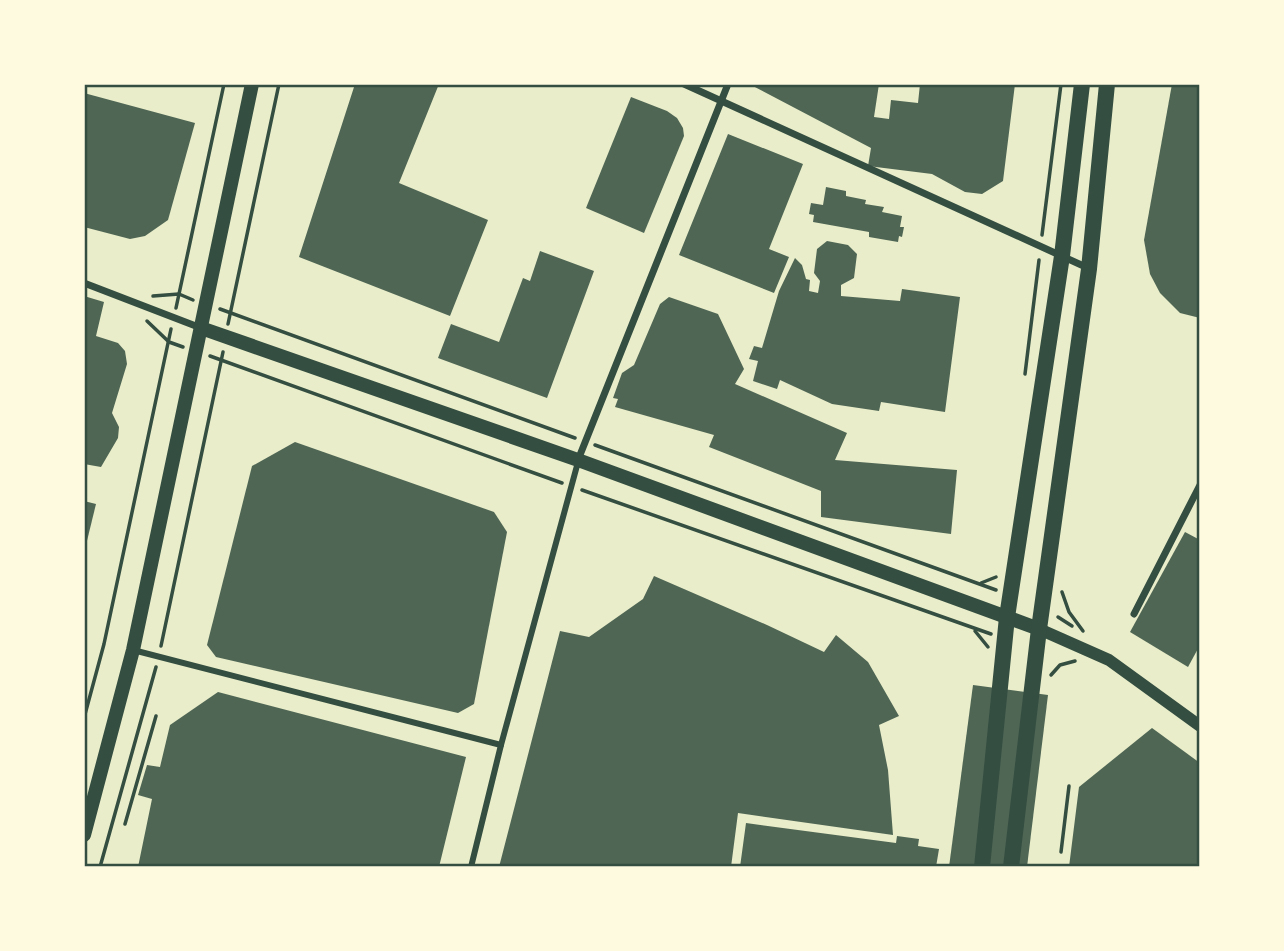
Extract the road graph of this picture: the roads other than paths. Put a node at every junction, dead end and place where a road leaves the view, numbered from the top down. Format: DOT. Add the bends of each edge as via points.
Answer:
graph roads {
  1 [pos="252,84"];
  2 [pos="684,84"];
  3 [pos="728,84"];
  4 [pos="1082,84"];
  5 [pos="1107,84"];
  6 [pos="721,100"];
  7 [pos="1062,256"];
  8 [pos="1089,269"];
  9 [pos="84,283"];
  10 [pos="201,328"];
  11 [pos="578,460"];
  12 [pos="1200,485"];
  13 [pos="1134,614"];
  14 [pos="1007,617"];
  15 [pos="1039,629"];
  16 [pos="133,650"];
  17 [pos="1200,726"];
  18 [pos="501,745"];
  19 [pos="87,809"];
  20 [pos="84,835"];
  21 [pos="471,867"];
  22 [pos="982,867"];
  23 [pos="1011,867"];
  1 -- 10 [label="main road"];
  2 -- 6 [label="street"];
  3 -- 6 [label="street"];
  4 -- 7 [label="main road"];
  5 -- 8 [label="main road"];
  6 -- 7 [label="street"];
  6 -- 11 [label="street"];
  7 -- 8 [label="street"];
  7 -- 14 [label="main road"];
  8 -- 15 [label="main road"];
  9 -- 10 [label="street"];
  10 -- 11 [label="main road"];
  10 -- 16 [label="main road"];
  11 -- 14 [label="main road"];
  11 -- 18 [label="street"];
  12 -- 13 [label="street"];
  14 -- 15 [label="main road"];
  14 -- 22 [label="main road"];
  15 -- 17 [label="street" via="1109,660"];
  15 -- 23 [label="main road"];
  16 -- 18 [label="street"];
  16 -- 19 [label="main road"];
  18 -- 21 [label="street"];
  19 -- 20 [label="main road"];
}
